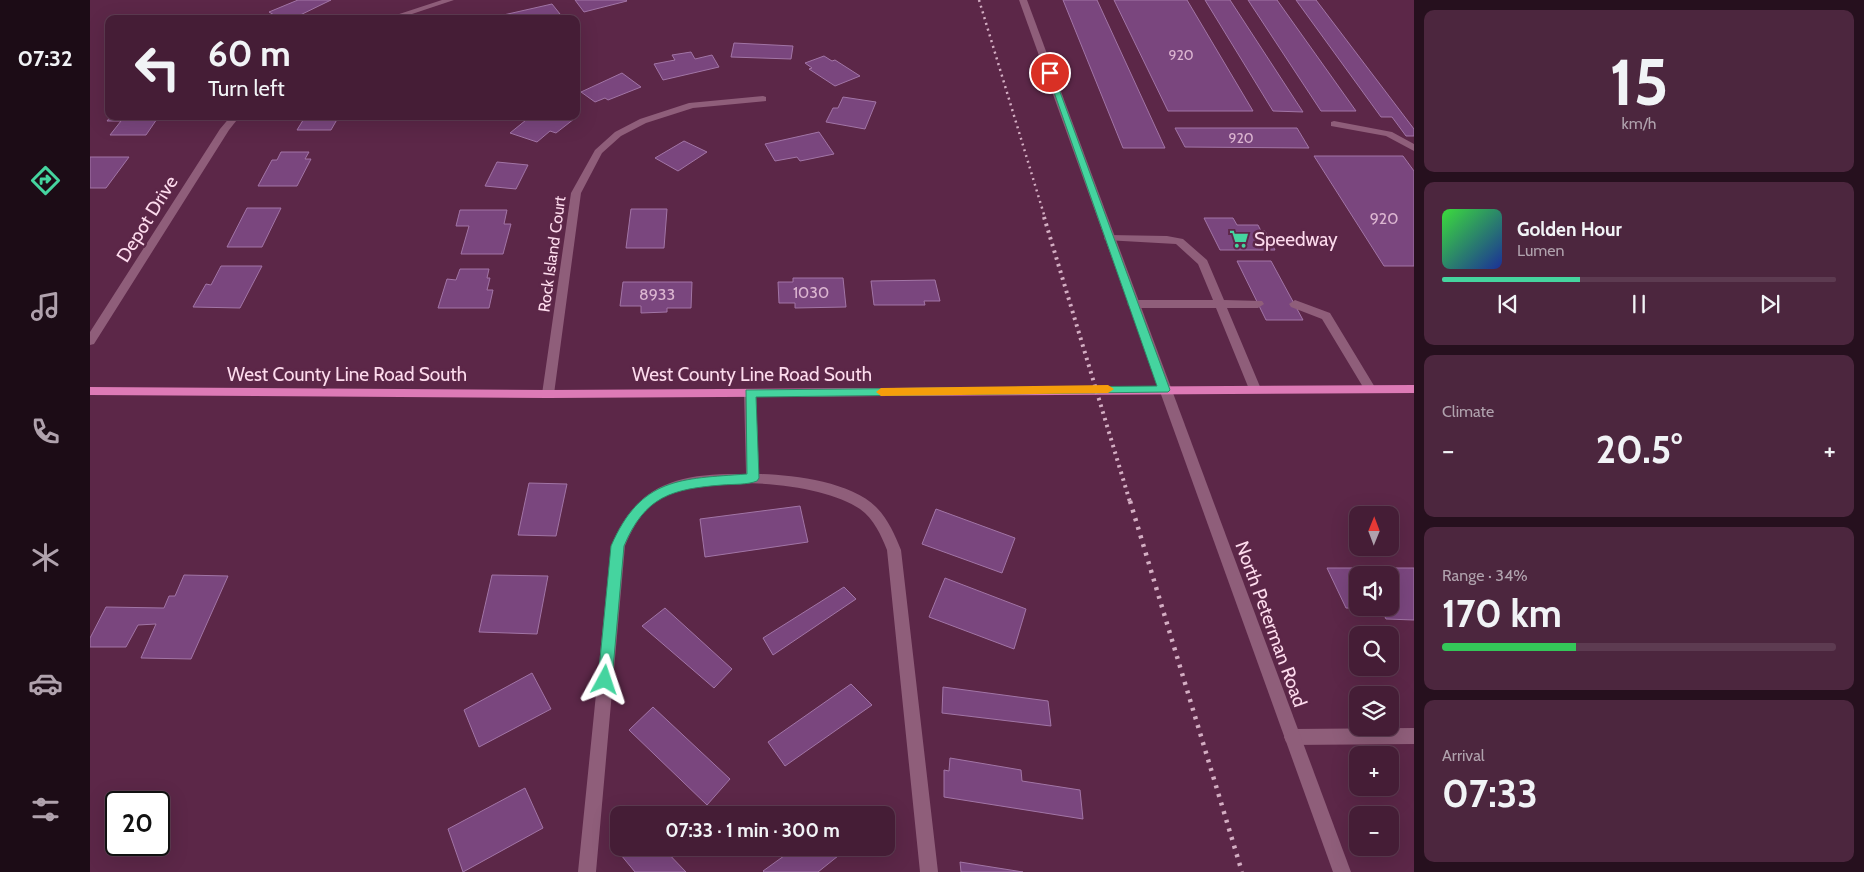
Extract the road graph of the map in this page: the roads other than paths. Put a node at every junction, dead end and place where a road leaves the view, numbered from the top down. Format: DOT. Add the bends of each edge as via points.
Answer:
graph roads {
  1 [pos="450,0"];
  2 [pos="1023,0"];
  3 [pos="401,15"];
  4 [pos="763,99"];
  5 [pos="233,120"];
  6 [pos="1334,124"];
  7 [pos="1414,148"];
  8 [pos="1109,238"];
  9 [pos="1133,304"];
  10 [pos="1220,304"];
  11 [pos="1258,304"];
  12 [pos="1295,304"];
  13 [pos="90,341"];
  14 [pos="1255,389"];
  15 [pos="1370,389"];
  16 [pos="1414,389"];
  17 [pos="1164,390"];
  18 [pos="90,391"];
  19 [pos="750,393"];
  20 [pos="548,394"];
  21 [pos="753,478"];
  22 [pos="1414,736"];
  23 [pos="1292,737"];
  24 [pos="586,872"];
  25 [pos="929,872"];
  26 [pos="1342,872"];
  1 -- 3 [label="street"];
  2 -- 8 [label="street, North Peterman Road"];
  4 -- 20 [label="street, Rock Island Court" via="692,105 643,121 618,134 598,152 576,193"];
  5 -- 13 [label="street, Depot Drive"];
  6 -- 7 [label="street" via="1389,134"];
  8 -- 9 [label="street, North Peterman Road"];
  8 -- 10 [label="street" via="1180,241 1203,262"];
  9 -- 10 [label="street"];
  9 -- 17 [label="street, North Peterman Road"];
  10 -- 11 [label="street"];
  10 -- 14 [label="street"];
  12 -- 15 [label="street" via="1326,316"];
  14 -- 15 [label="main road, West County Line Road South"];
  14 -- 17 [label="main road, West County Line Road South"];
  15 -- 16 [label="main road, West County Line Road South"];
  17 -- 19 [label="main road, West County Line Road South"];
  17 -- 23 [label="street, North Peterman Road"];
  18 -- 20 [label="main road, West County Line Road South"];
  19 -- 20 [label="main road, West County Line Road South"];
  19 -- 21 [label="street"];
  21 -- 24 [label="street" via="690,483 660,492 641,506 626,526 618,546"];
  21 -- 25 [label="street" via="839,491 865,504 884,524 894,550"];
  22 -- 23 [label="street"];
  23 -- 26 [label="street, North Peterman Road"];
}
